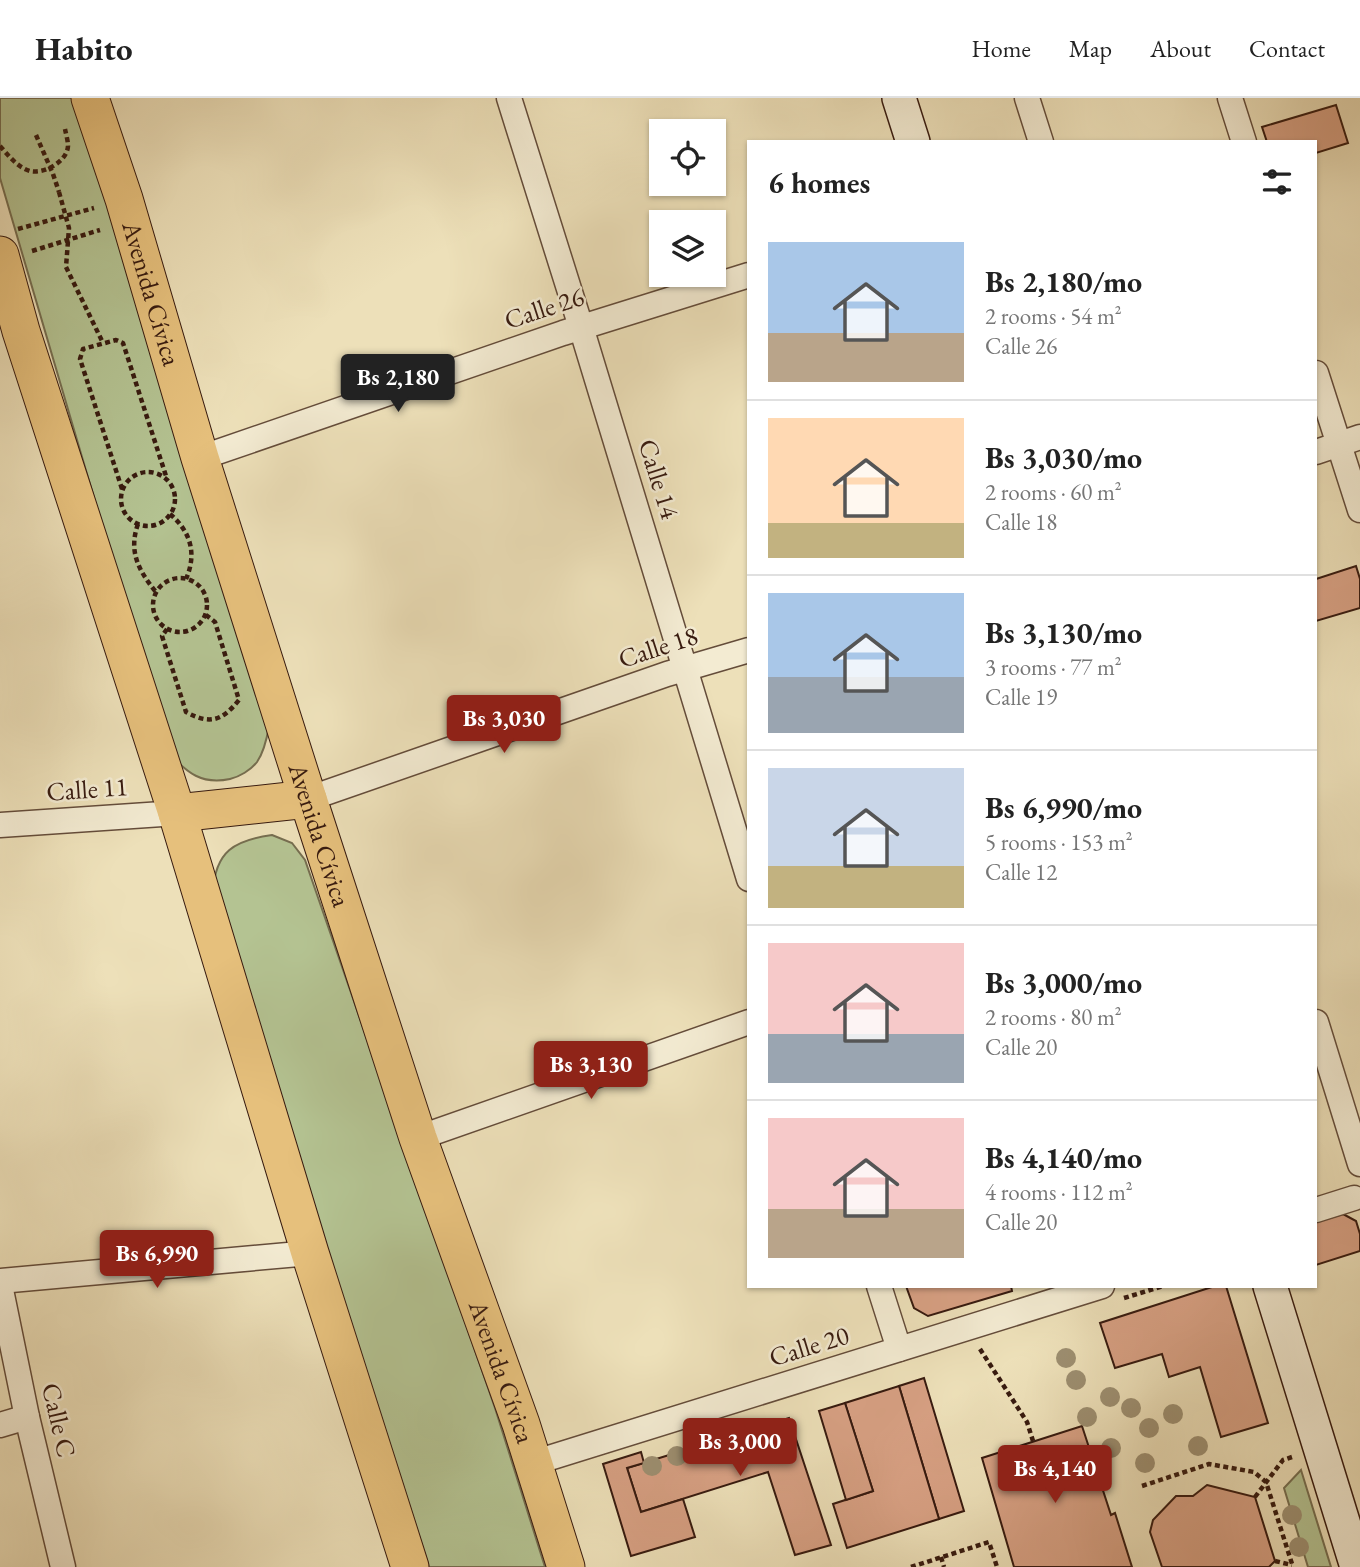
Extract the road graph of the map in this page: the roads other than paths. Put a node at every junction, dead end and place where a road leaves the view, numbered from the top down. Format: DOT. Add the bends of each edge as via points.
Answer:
graph roads {
  1 [pos="90,98"];
  2 [pos="509,98"];
  3 [pos="900,98"];
  4 [pos="1027,98"];
  5 [pos="1230,98"];
  6 [pos="912,140"];
  7 [pos="1040,140"];
  8 [pos="1243,140"];
  9 [pos="13,246"];
  10 [pos="747,276"];
  11 [pos="581,327"];
  12 [pos="11,332"];
  13 [pos="1317,376"];
  14 [pos="1338,445"];
  15 [pos="200,458"];
  16 [pos="1360,510"];
  17 [pos="747,651"];
  18 [pos="686,669"];
  19 [pos="308,799"];
  20 [pos="177,813"];
  21 [pos="0,825"];
  22 [pos="747,872"];
  23 [pos="747,1022"];
  24 [pos="1317,1025"];
  25 [pos="418,1138"];
  26 [pos="1360,1164"];
  27 [pos="1354,1198"];
  28 [pos="1317,1210"];
  29 [pos="310,1253"];
  30 [pos="0,1283"];
  31 [pos="880,1288"];
  32 [pos="1096,1288"];
  33 [pos="1271,1288"];
  34 [pos="899,1349"];
  35 [pos="27,1417"];
  36 [pos="0,1425"];
  37 [pos="533,1462"];
  38 [pos="63,1567"];
  39 [pos="410,1567"];
  40 [pos="566,1567"];
  41 [pos="1357,1567"];
  1 -- 15 [label="main road, Avenida Cívica"];
  2 -- 11 [label="street, Calle 14"];
  3 -- 6 [label="street"];
  4 -- 7 [label="street"];
  5 -- 8 [label="street"];
  9 -- 12 [label="main road"];
  10 -- 11 [label="street, Calle 26"];
  11 -- 15 [label="street, Calle 26"];
  11 -- 18 [label="street, Calle 14"];
  12 -- 20 [label="main road"];
  13 -- 14 [label="street"];
  14 -- 16 [label="street"];
  15 -- 19 [label="main road, Avenida Cívica"];
  17 -- 18 [label="street, Calle 18"];
  18 -- 19 [label="street, Calle 18"];
  18 -- 22 [label="street, Calle 14"];
  19 -- 20 [label="main road"];
  19 -- 25 [label="main road, Avenida Cívica"];
  20 -- 21 [label="street, Calle 11"];
  20 -- 29 [label="main road"];
  23 -- 25 [label="street"];
  24 -- 26 [label="street"];
  25 -- 37 [label="main road, Avenida Cívica"];
  27 -- 28 [label="street"];
  29 -- 30 [label="street"];
  29 -- 39 [label="main road"];
  30 -- 35 [label="street, Calle C"];
  31 -- 34 [label="street"];
  32 -- 34 [label="street, Calle 20"];
  33 -- 41 [label="street"];
  34 -- 37 [label="street, Calle 20"];
  35 -- 36 [label="street"];
  35 -- 38 [label="street, Calle C"];
  37 -- 40 [label="main road, Avenida Cívica"];
}
